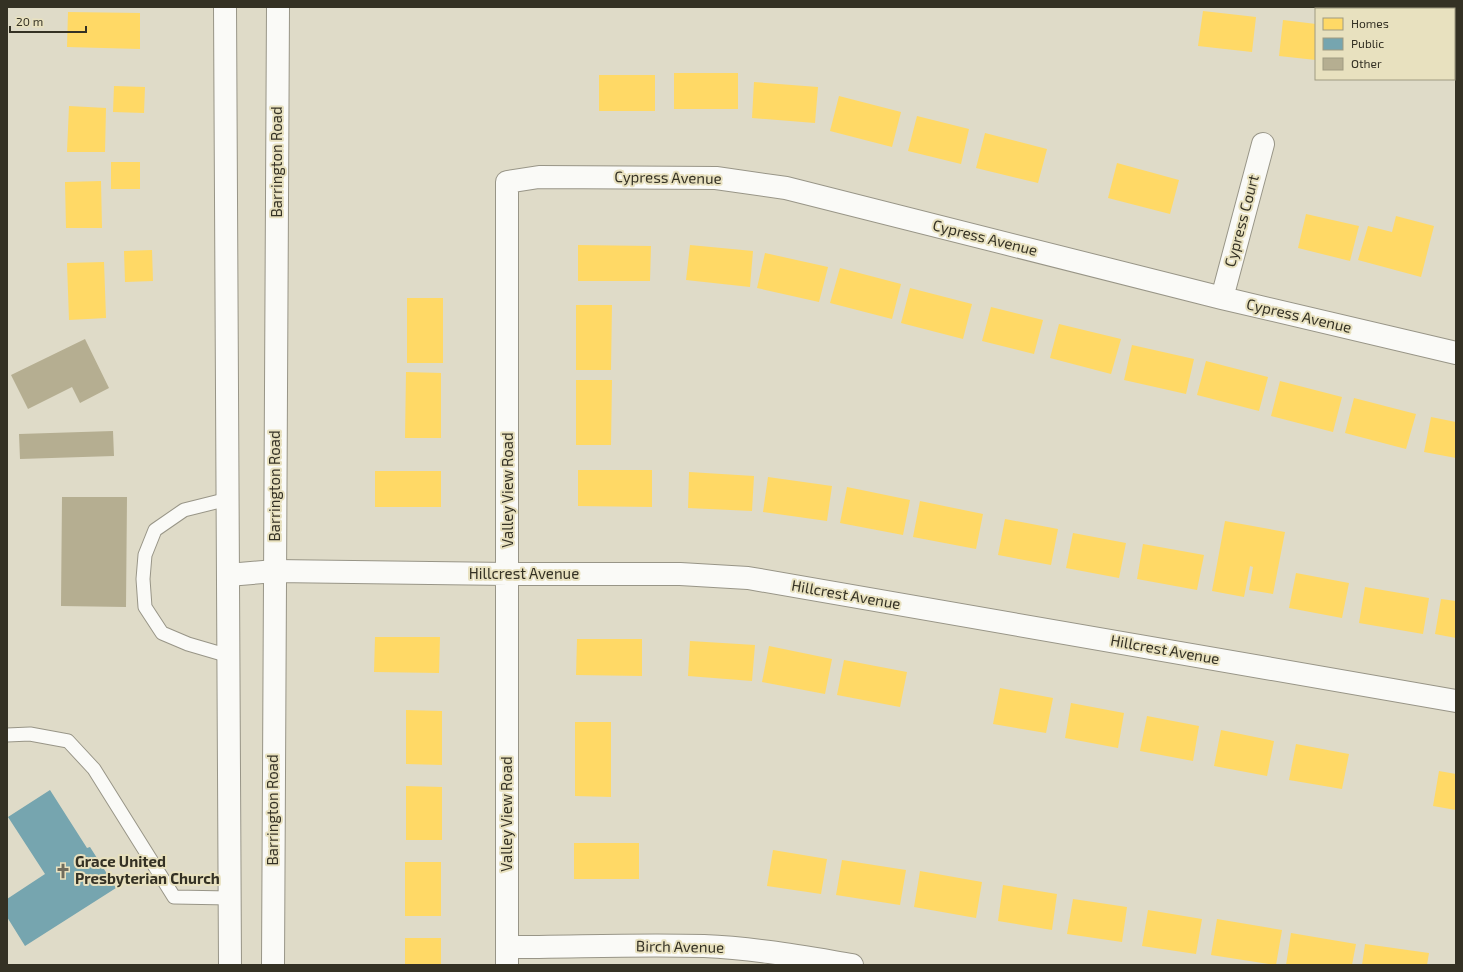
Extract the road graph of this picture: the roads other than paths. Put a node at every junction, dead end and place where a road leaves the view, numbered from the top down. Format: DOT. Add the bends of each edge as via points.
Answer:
graph roads {
  1 [pos="225,7"];
  2 [pos="278,7"];
  3 [pos="1263,144"];
  4 [pos="507,182"];
  5 [pos="1222,298"];
  6 [pos="1456,353"];
  7 [pos="228,499"];
  8 [pos="275,571"];
  9 [pos="228,574"];
  10 [pos="508,574"];
  11 [pos="229,656"];
  12 [pos="1456,701"];
  13 [pos="7,735"];
  14 [pos="230,898"];
  15 [pos="507,956"];
  16 [pos="230,965"];
  17 [pos="273,965"];
  18 [pos="852,965"];
  1 -- 7 [label="street"];
  2 -- 8 [label="street, Barrington Road"];
  3 -- 5 [label="street, Cypress Court"];
  4 -- 5 [label="street, Cypress Avenue" via="539,177 716,178 746,181 786,188"];
  4 -- 10 [label="street, Valley View Road"];
  5 -- 6 [label="street, Cypress Avenue"];
  7 -- 9 [label="street"];
  7 -- 11 [label="lane" via="184,510 155,530 145,555 143,579 145,607 162,633"];
  8 -- 9 [label="street, Hillcrest Avenue"];
  8 -- 10 [label="street, Hillcrest Avenue"];
  8 -- 17 [label="street, Barrington Road"];
  9 -- 11 [label="street"];
  10 -- 12 [label="street, Hillcrest Avenue" via="680,574 748,578"];
  10 -- 15 [label="street, Valley View Road"];
  11 -- 14 [label="street"];
  13 -- 14 [label="lane" via="30,734 68,741 94,769 174,897"];
  14 -- 16 [label="street"];
  15 -- 18 [label="street, Birch Avenue" via="705,946"];
}
